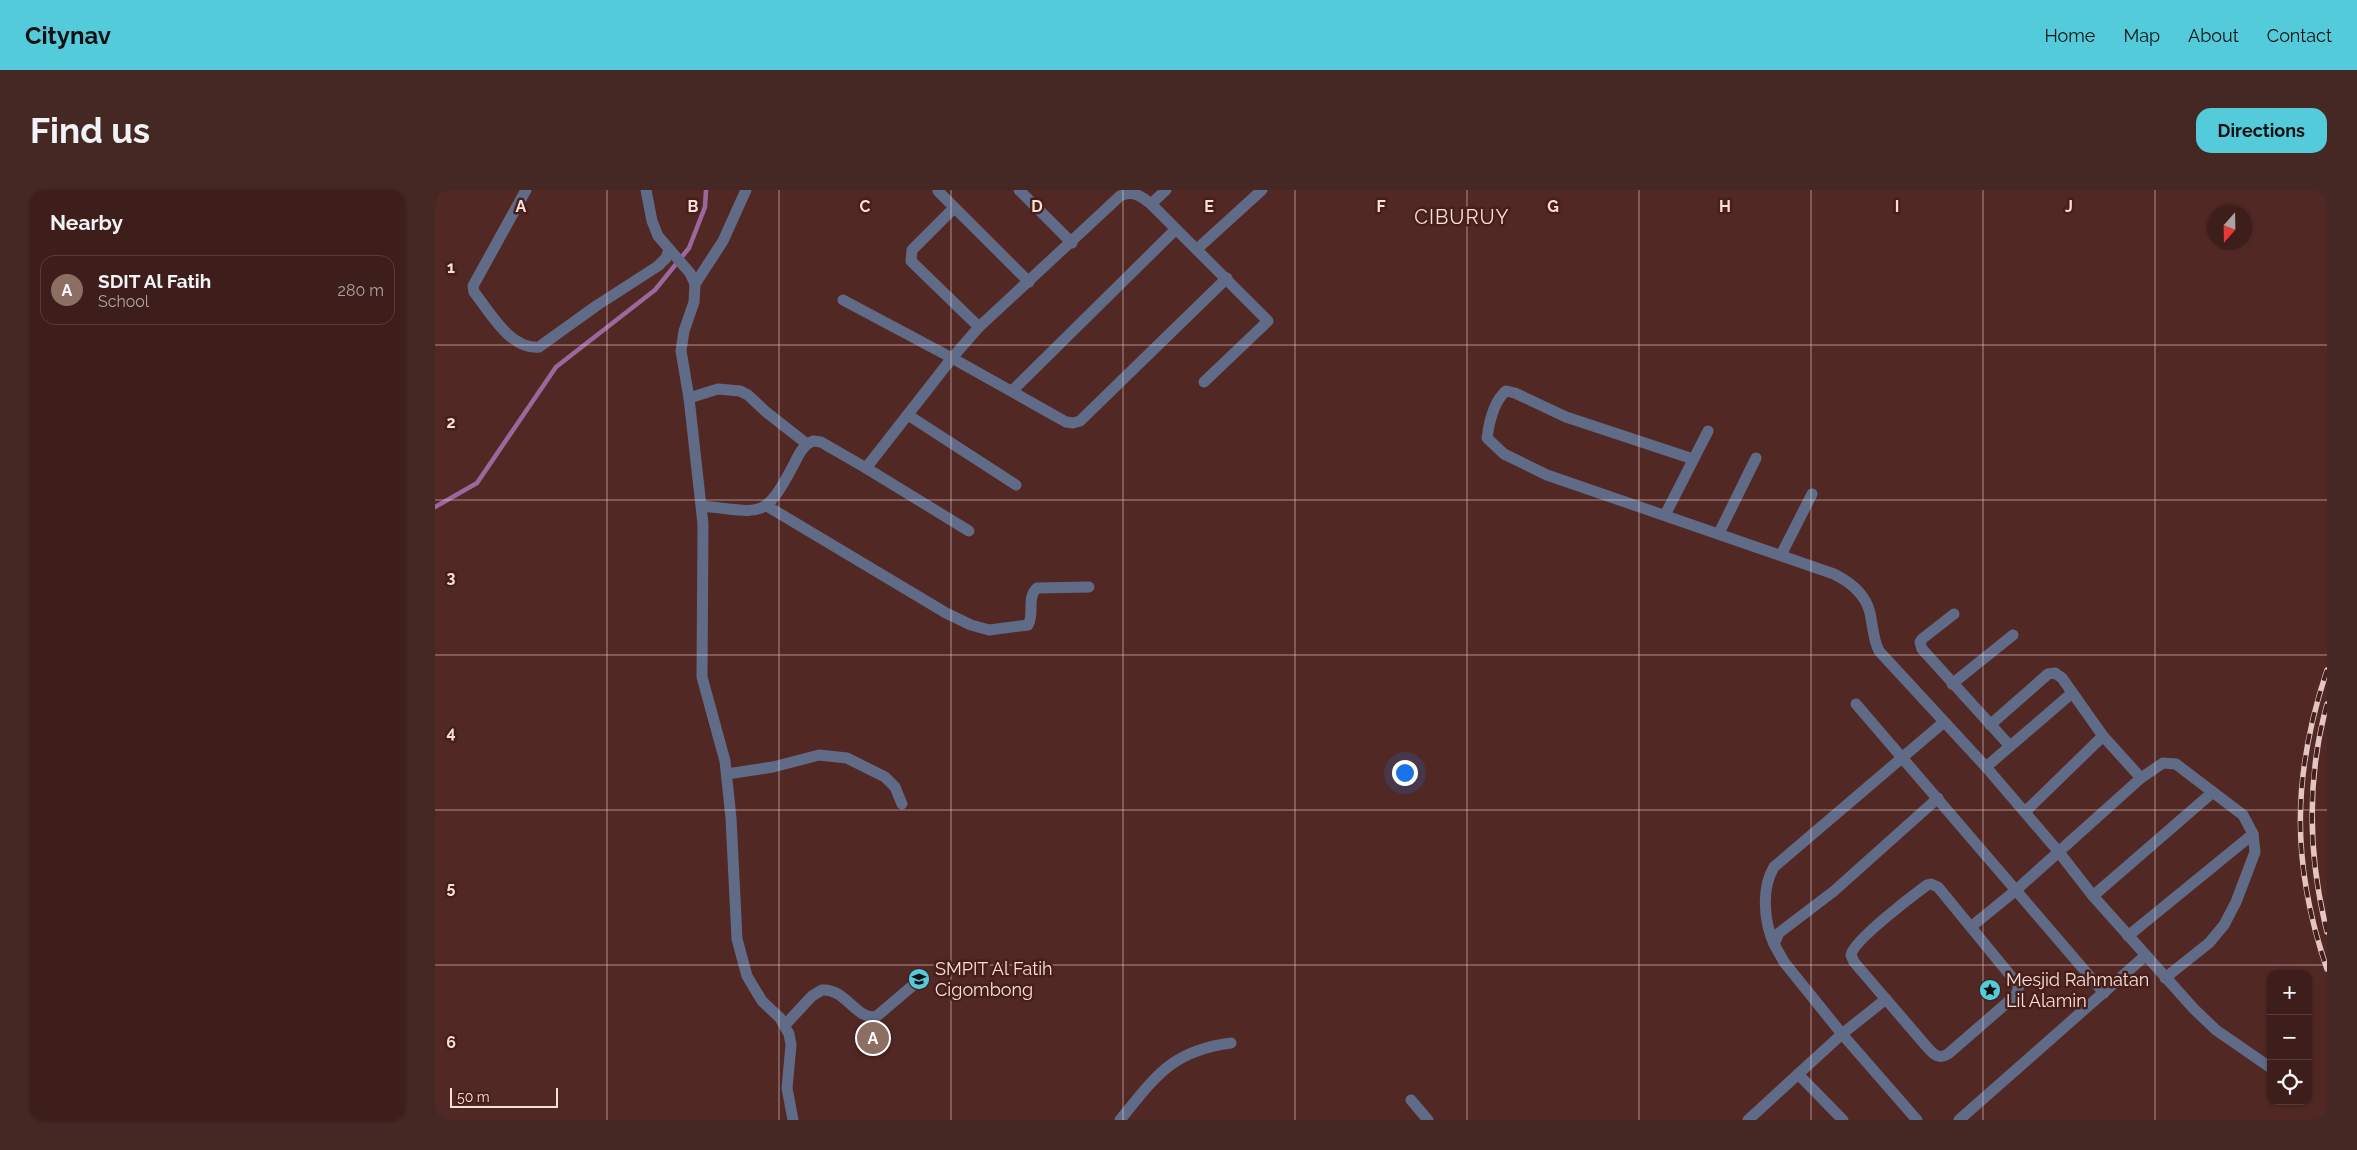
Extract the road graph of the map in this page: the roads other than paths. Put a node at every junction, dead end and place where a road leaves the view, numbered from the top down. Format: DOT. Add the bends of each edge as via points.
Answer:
graph roads {
  1 [pos="526,190"];
  2 [pos="646,190"];
  3 [pos="746,190"];
  4 [pos="1019,190"];
  5 [pos="938,191"];
  6 [pos="1163,191"];
  7 [pos="1258,191"];
  8 [pos="1126,192"];
  9 [pos="1151,204"];
  10 [pos="955,208"];
  11 [pos="1175,230"];
  12 [pos="1072,243"];
  13 [pos="1197,249"];
  14 [pos="670,250"];
  15 [pos="692,278"];
  16 [pos="1227,278"];
  17 [pos="1029,282"];
  18 [pos="843,300"];
  19 [pos="979,328"];
  20 [pos="952,358"];
  21 [pos="1204,382"];
  22 [pos="1012,391"];
  23 [pos="689,398"];
  24 [pos="908,415"];
  25 [pos="1707,431"];
  26 [pos="807,444"];
  27 [pos="1756,458"];
  28 [pos="1693,460"];
  29 [pos="866,468"];
  30 [pos="1016,485"];
  31 [pos="1812,494"];
  32 [pos="702,506"];
  33 [pos="767,506"];
  34 [pos="1665,515"];
  35 [pos="969,531"];
  36 [pos="1719,532"];
  37 [pos="1781,555"];
  38 [pos="1089,587"];
  39 [pos="1954,614"];
  40 [pos="2013,635"];
  41 [pos="1952,684"];
  42 [pos="2072,693"];
  43 [pos="1856,704"];
  44 [pos="1944,722"];
  45 [pos="1990,725"];
  46 [pos="2103,736"];
  47 [pos="2010,746"];
  48 [pos="1901,758"];
  49 [pos="1986,767"];
  50 [pos="727,774"];
  51 [pos="2141,778"];
  52 [pos="2213,792"];
  53 [pos="1938,798"];
  54 [pos="902,804"];
  55 [pos="2025,812"];
  56 [pos="2253,834"];
  57 [pos="2058,851"];
  58 [pos="2015,891"];
  59 [pos="2093,896"];
  60 [pos="1972,926"];
  61 [pos="2128,936"];
  62 [pos="1774,944"];
  63 [pos="2145,956"];
  64 [pos="924,976"];
  65 [pos="2165,978"];
  66 [pos="2104,993"];
  67 [pos="1885,999"];
  68 [pos="785,1025"];
  69 [pos="1842,1034"];
  70 [pos="1231,1043"];
  71 [pos="2267,1065"];
  72 [pos="1798,1074"];
  73 [pos="1411,1100"];
  74 [pos="793,1120"];
  75 [pos="1120,1120"];
  76 [pos="1428,1120"];
  77 [pos="1748,1120"];
  78 [pos="1843,1120"];
  79 [pos="1917,1120"];
  80 [pos="1959,1120"];
  1 -- 14 [label="street" via="473,286 474,292 521,345 539,347 658,266"];
  2 -- 14 [label="street" via="652,221 658,236"];
  3 -- 15 [label="street" via="723,241"];
  4 -- 12 [label="street"];
  5 -- 10 [label="street"];
  6 -- 9 [label="street"];
  7 -- 13 [label="street"];
  8 -- 9 [label="street"];
  8 -- 12 [label="street"];
  9 -- 11 [label="street"];
  10 -- 17 [label="street"];
  10 -- 19 [label="street" via="924,236 912,250 911,257 915,265"];
  11 -- 13 [label="street"];
  11 -- 22 [label="street"];
  12 -- 17 [label="street"];
  13 -- 16 [label="street"];
  14 -- 15 [label="street"];
  15 -- 23 [label="street" via="694,302 681,351"];
  16 -- 21 [label="street" via="1267,318 1268,324"];
  16 -- 22 [label="street" via="1080,420 1066,422"];
  17 -- 19 [label="street"];
  18 -- 20 [label="street"];
  19 -- 20 [label="street"];
  20 -- 22 [label="street"];
  20 -- 24 [label="street"];
  23 -- 26 [label="street" via="718,389 741,391"];
  23 -- 32 [label="street"];
  24 -- 29 [label="street"];
  24 -- 30 [label="street"];
  25 -- 28 [label="street"];
  26 -- 29 [label="street" via="821,442"];
  26 -- 33 [label="street"];
  27 -- 36 [label="street"];
  28 -- 34 [label="street"];
  28 -- 34 [label="street" via="1566,417 1515,393 1506,392 1499,397 1487,438 1504,454 1547,475"];
  29 -- 35 [label="street"];
  31 -- 37 [label="street"];
  32 -- 33 [label="street" via="748,511"];
  32 -- 50 [label="street" via="701,665"];
  33 -- 38 [label="street" via="980,629 1000,630 1028,625 1032,594 1037,588"];
  34 -- 36 [label="street"];
  36 -- 37 [label="street"];
  37 -- 44 [label="street" via="1834,574 1855,589 1867,605 1874,642 1879,651"];
  39 -- 41 [label="street" via="1920,642 1921,649"];
  40 -- 41 [label="street"];
  41 -- 45 [label="street"];
  42 -- 45 [label="street" via="2058,674 2051,672"];
  42 -- 46 [label="street"];
  42 -- 47 [label="street"];
  43 -- 48 [label="street"];
  44 -- 48 [label="street"];
  44 -- 49 [label="street"];
  45 -- 47 [label="street"];
  46 -- 51 [label="street"];
  46 -- 55 [label="street"];
  47 -- 49 [label="street"];
  48 -- 53 [label="street"];
  48 -- 62 [label="street" via="1774,867 1766,896"];
  49 -- 55 [label="street"];
  50 -- 54 [label="street" via="819,756 847,758 885,777 895,787"];
  50 -- 68 [label="street" via="735,925 740,952 747,976 757,994"];
  51 -- 52 [label="street" via="2157,766 2169,763 2185,769"];
  51 -- 57 [label="street"];
  52 -- 56 [label="street" via="2243,815"];
  52 -- 59 [label="street"];
  53 -- 58 [label="street"];
  53 -- 62 [label="street" via="1834,891 1779,933"];
  55 -- 57 [label="street"];
  56 -- 61 [label="street"];
  56 -- 65 [label="street" via="2252,860 2224,925 2209,943"];
  57 -- 58 [label="street"];
  57 -- 59 [label="street"];
  58 -- 60 [label="street"];
  58 -- 66 [label="street"];
  59 -- 61 [label="street"];
  60 -- 67 [label="street" via="1931,884 1894,911 1851,952 1854,962"];
  60 -- 67 [label="street" via="2017,981 2019,989 1948,1054 1941,1057 1934,1054"];
  61 -- 63 [label="street"];
  62 -- 69 [label="street" via="1783,962"];
  63 -- 65 [label="street"];
  63 -- 66 [label="street"];
  64 -- 68 [label="street" via="877,1016 864,1015 838,993 821,990 811,996"];
  65 -- 71 [label="street" via="2215,1030"];
  66 -- 80 [label="street"];
  67 -- 69 [label="street"];
  68 -- 74 [label="street" via="791,1045 787,1088"];
  69 -- 72 [label="street"];
  69 -- 79 [label="street"];
  70 -- 75 [label="street" via="1205,1046 1175,1061 1155,1078"];
  72 -- 77 [label="street"];
  72 -- 78 [label="street"];
  73 -- 76 [label="street"];
}
